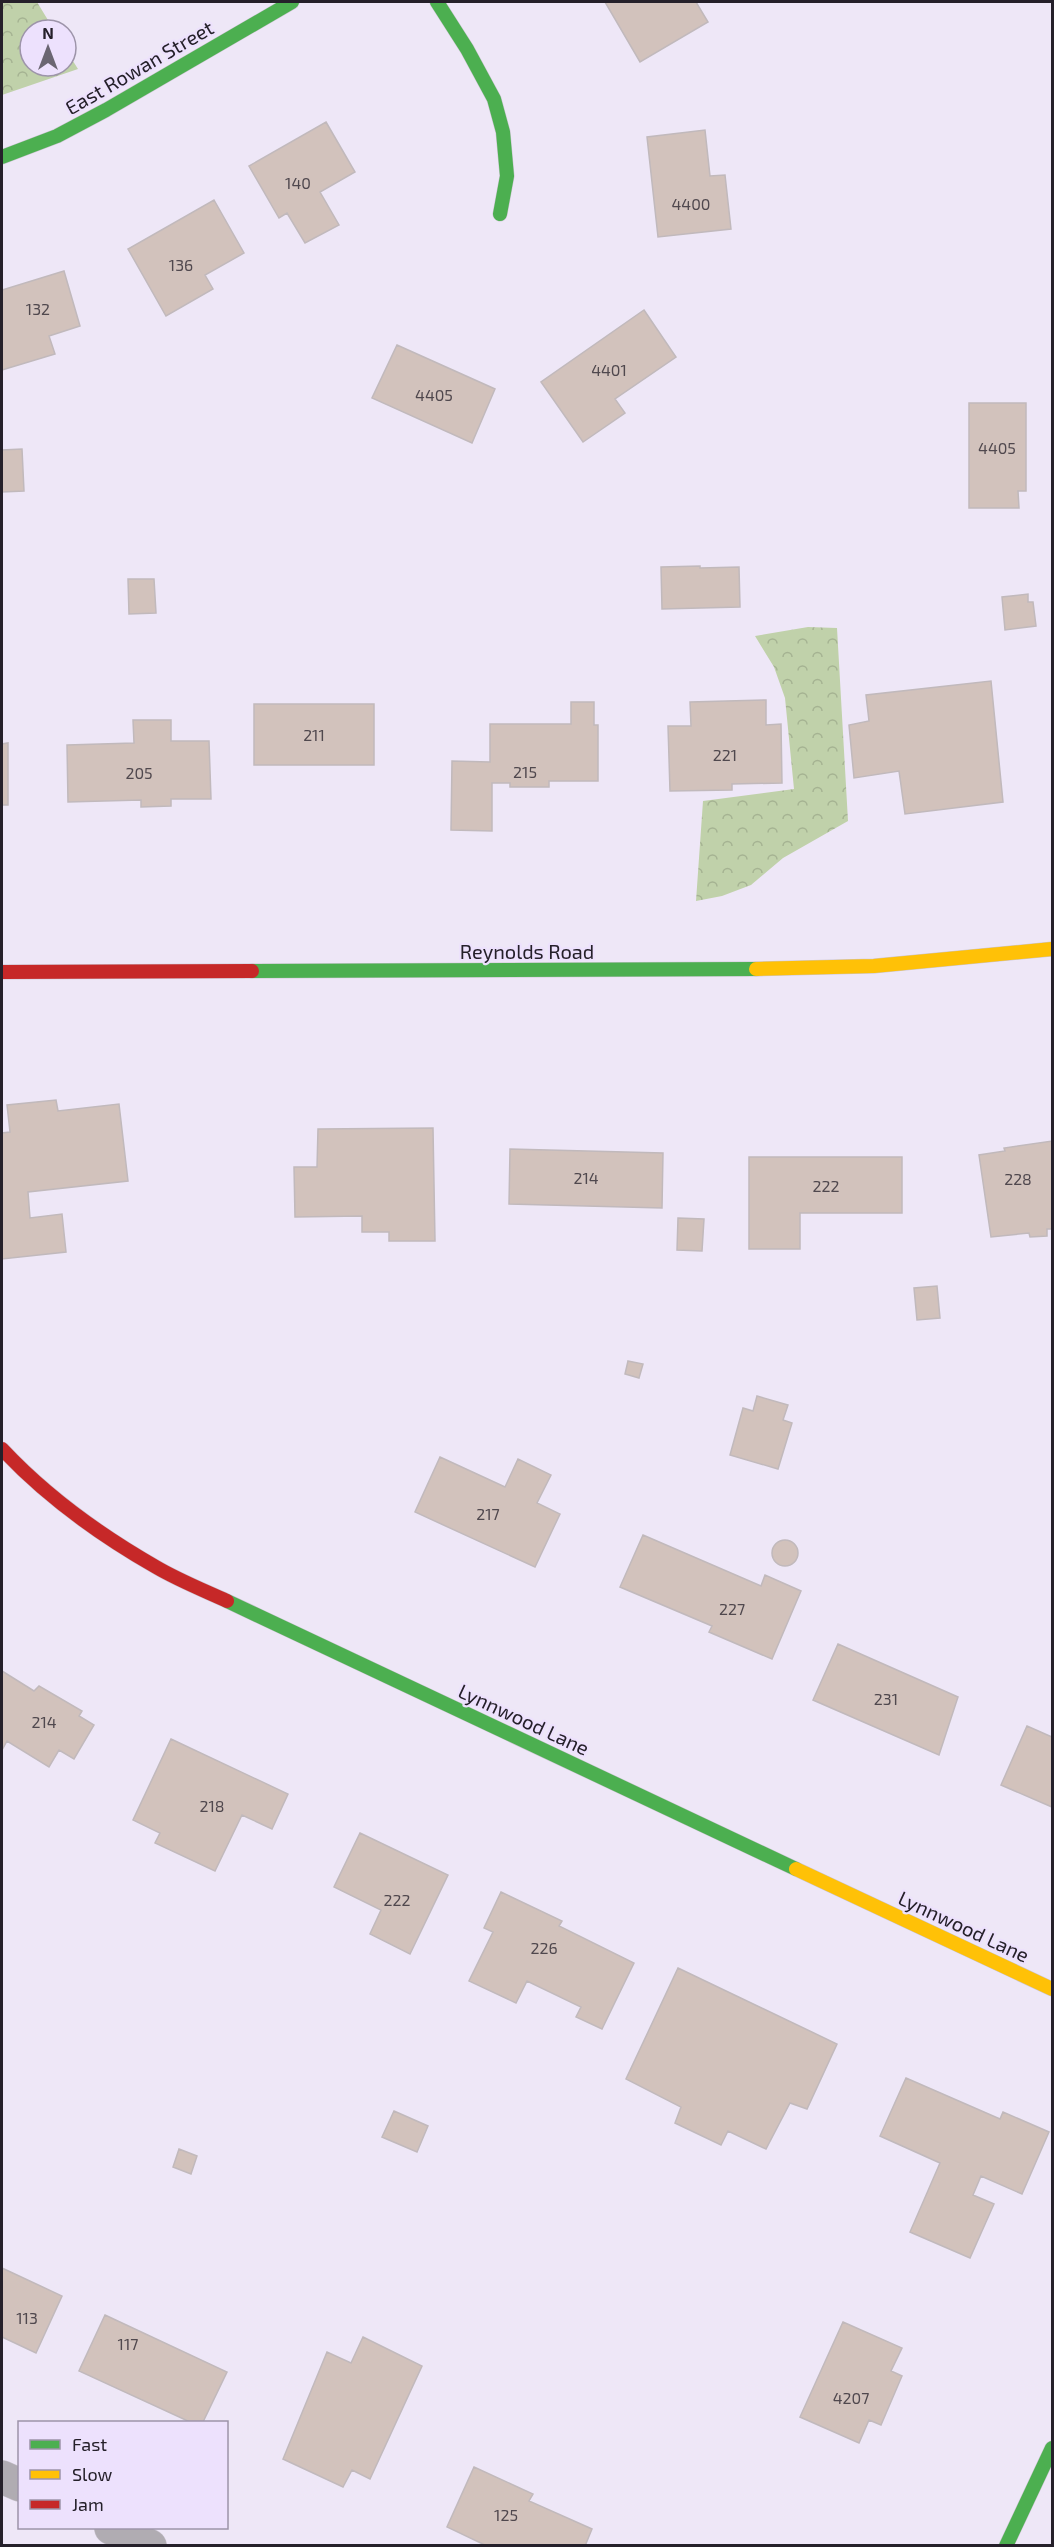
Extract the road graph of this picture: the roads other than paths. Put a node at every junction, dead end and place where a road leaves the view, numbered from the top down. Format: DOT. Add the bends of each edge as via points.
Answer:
graph roads {
  1 [pos="292,2"];
  2 [pos="437,2"];
  3 [pos="2,157"];
  4 [pos="500,214"];
  5 [pos="1053,949"];
  6 [pos="2,972"];
  7 [pos="2,1449"];
  8 [pos="1053,1989"];
  9 [pos="1053,2448"];
  10 [pos="2,2477"];
  11 [pos="18,2485"];
  12 [pos="113,2529"];
  13 [pos="150,2546"];
  14 [pos="1006,2546"];
  1 -- 3 [label="street, East Rowan Street" via="106,110 57,136"];
  2 -- 4 [label="street" via="494,99 503,132 507,176"];
  5 -- 6 [label="street, Reynolds Road" via="874,966 732,970"];
  7 -- 8 [label="street, Lynnwood Lane" via="80,1519 157,1568"];
  9 -- 14 [label="street"];
  10 -- 11 [label="street"];
  12 -- 13 [label="street"];
}
